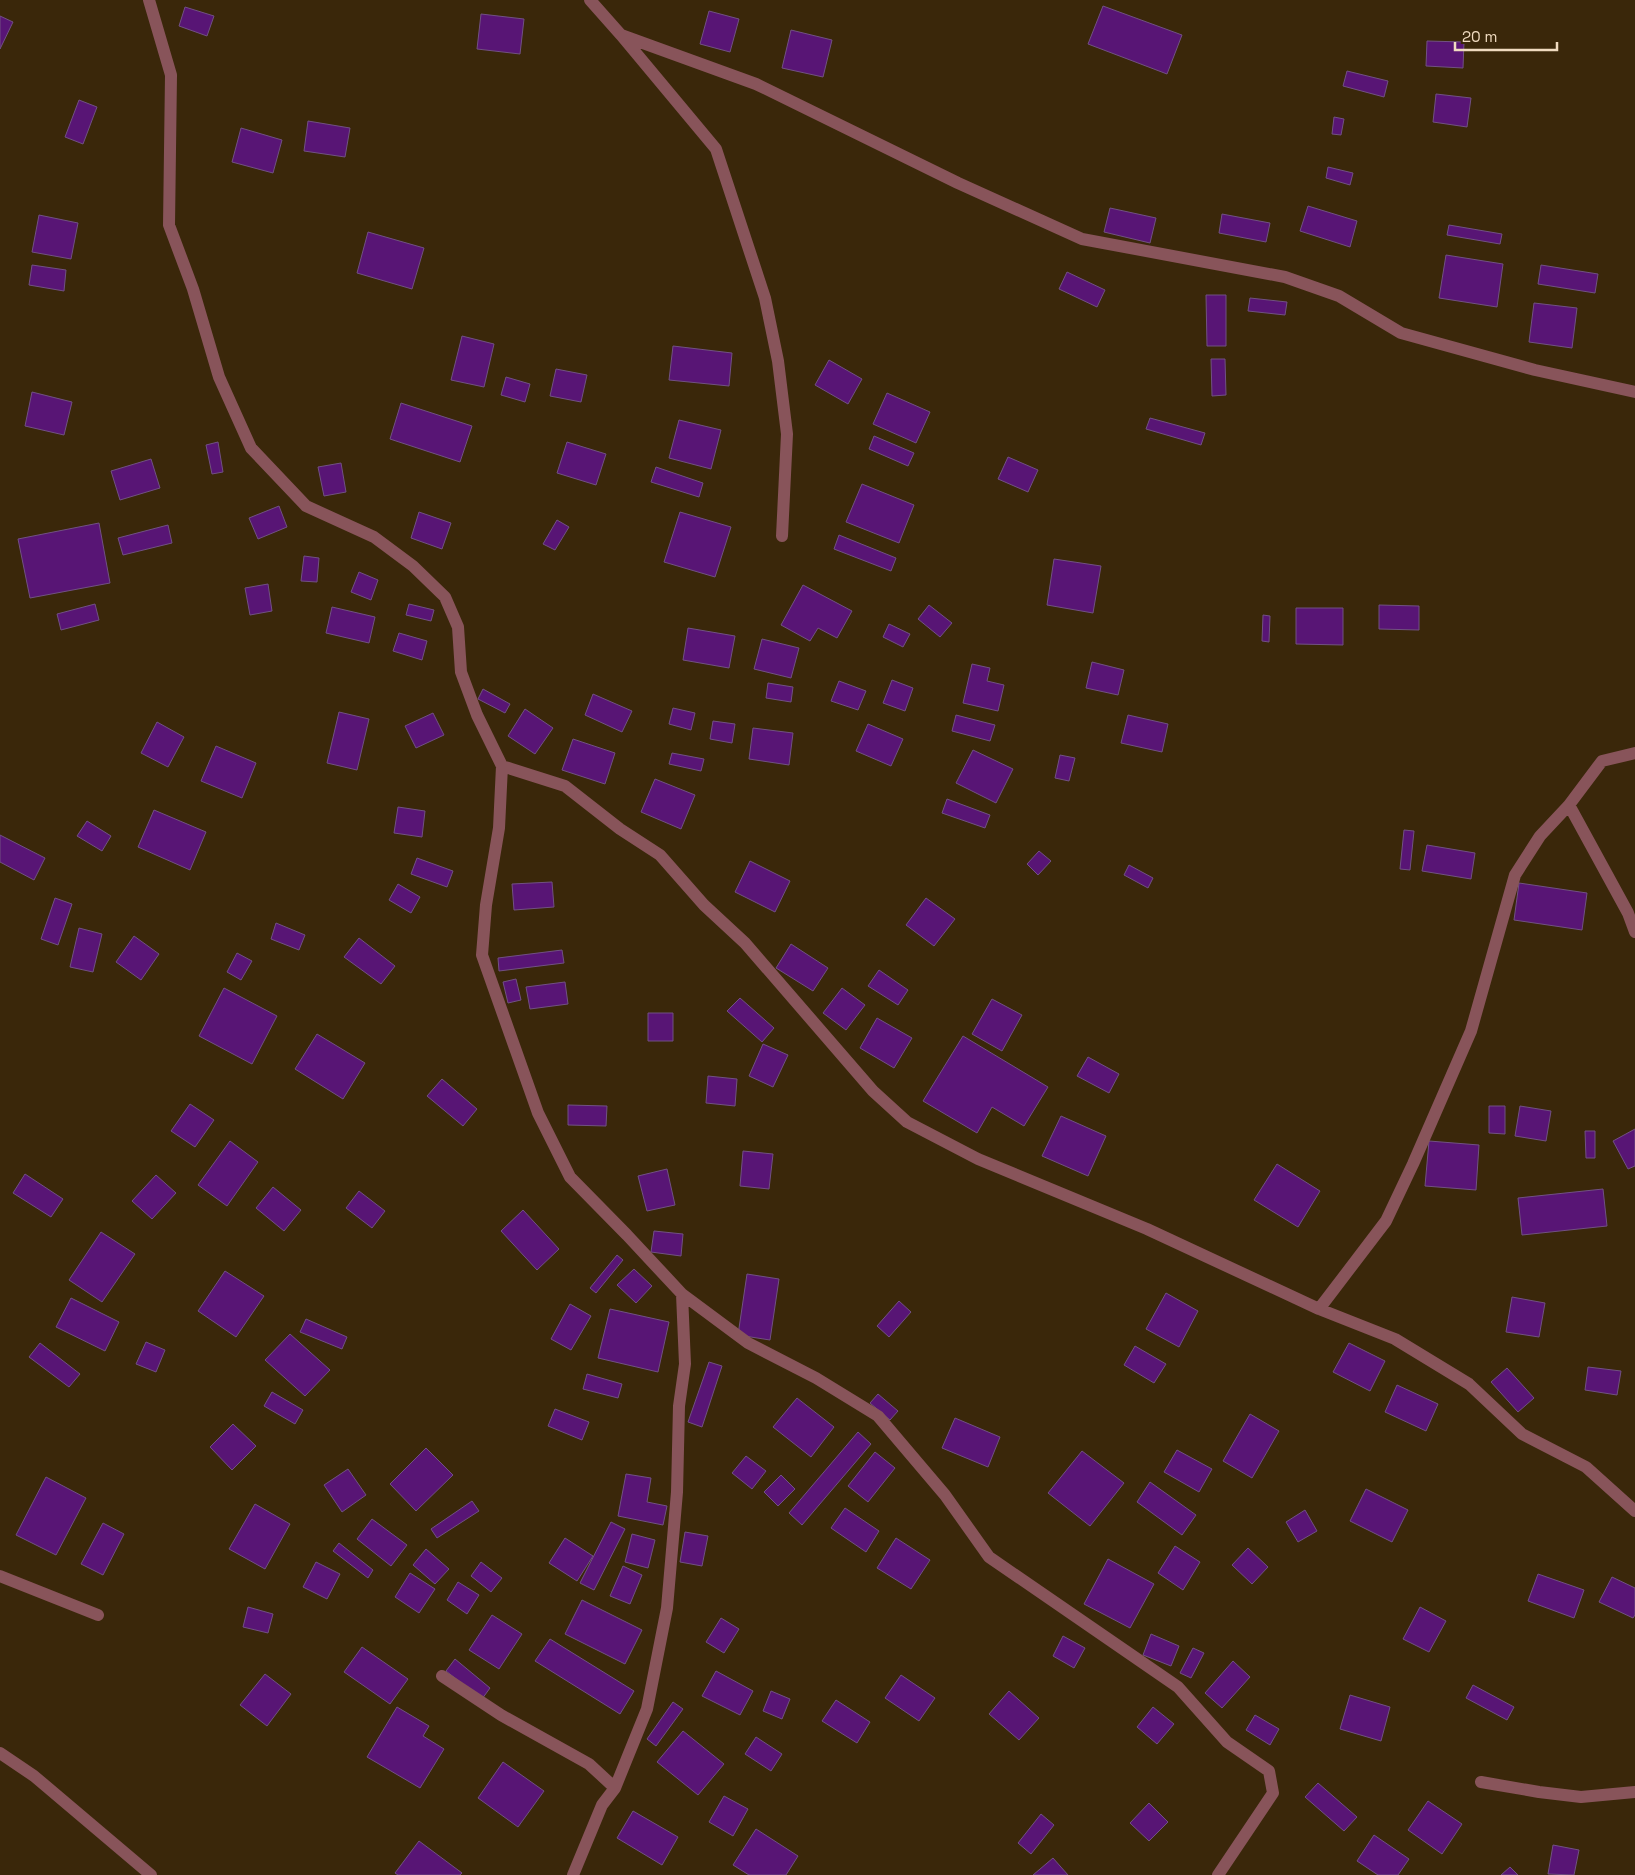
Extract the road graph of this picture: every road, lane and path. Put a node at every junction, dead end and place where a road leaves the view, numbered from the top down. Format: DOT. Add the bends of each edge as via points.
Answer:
graph roads {
  1 [pos="149,0"];
  2 [pos="590,0"];
  3 [pos="620,35"];
  4 [pos="1635,392"];
  5 [pos="782,536"];
  6 [pos="1635,753"];
  7 [pos="502,766"];
  8 [pos="1569,805"];
  9 [pos="1635,932"];
  10 [pos="682,1294"];
  11 [pos="1319,1309"];
  12 [pos="1635,1511"];
  13 [pos="0,1576"];
  14 [pos="98,1615"];
  15 [pos="442,1676"];
  16 [pos="0,1753"];
  17 [pos="1481,1782"];
  18 [pos="615,1788"];
  19 [pos="1635,1792"];
  20 [pos="151,1875"];
  21 [pos="573,1875"];
  22 [pos="1218,1875"];
  1 -- 7 [label="street" via="171,75 169,225 219,377 251,448 306,506 374,537 413,566 445,597 458,627 461,672 477,715"];
  2 -- 3 [label="street"];
  3 -- 4 [label="street" via="756,84 958,183 1082,239 1286,277 1339,296 1401,333 1535,370"];
  3 -- 5 [label="street" via="716,149 765,298 778,361 787,434"];
  6 -- 8 [label="street" via="1602,761"];
  7 -- 10 [label="street" via="499,828 486,905 482,955 538,1113 570,1177"];
  7 -- 11 [label="street" via="565,786 660,856 745,944 873,1091 907,1122 978,1160 1146,1229"];
  8 -- 9 [label="street" via="1628,912"];
  8 -- 11 [label="street" via="1540,836 1515,875 1471,1031 1386,1221"];
  10 -- 18 [label="street" via="685,1364 679,1406 677,1492 667,1608 647,1709"];
  10 -- 22 [label="street" via="748,1343 816,1378 878,1416 946,1495 989,1557 1178,1687 1227,1742 1269,1771 1273,1793"];
  11 -- 12 [label="street" via="1394,1338 1469,1384 1522,1434 1586,1468"];
  13 -- 14 [label="street"];
  15 -- 18 [label="street" via="501,1715 589,1764"];
  16 -- 20 [label="street" via="34,1776"];
  17 -- 19 [label="street" via="1581,1797"];
  18 -- 21 [label="street" via="602,1805"];
}
